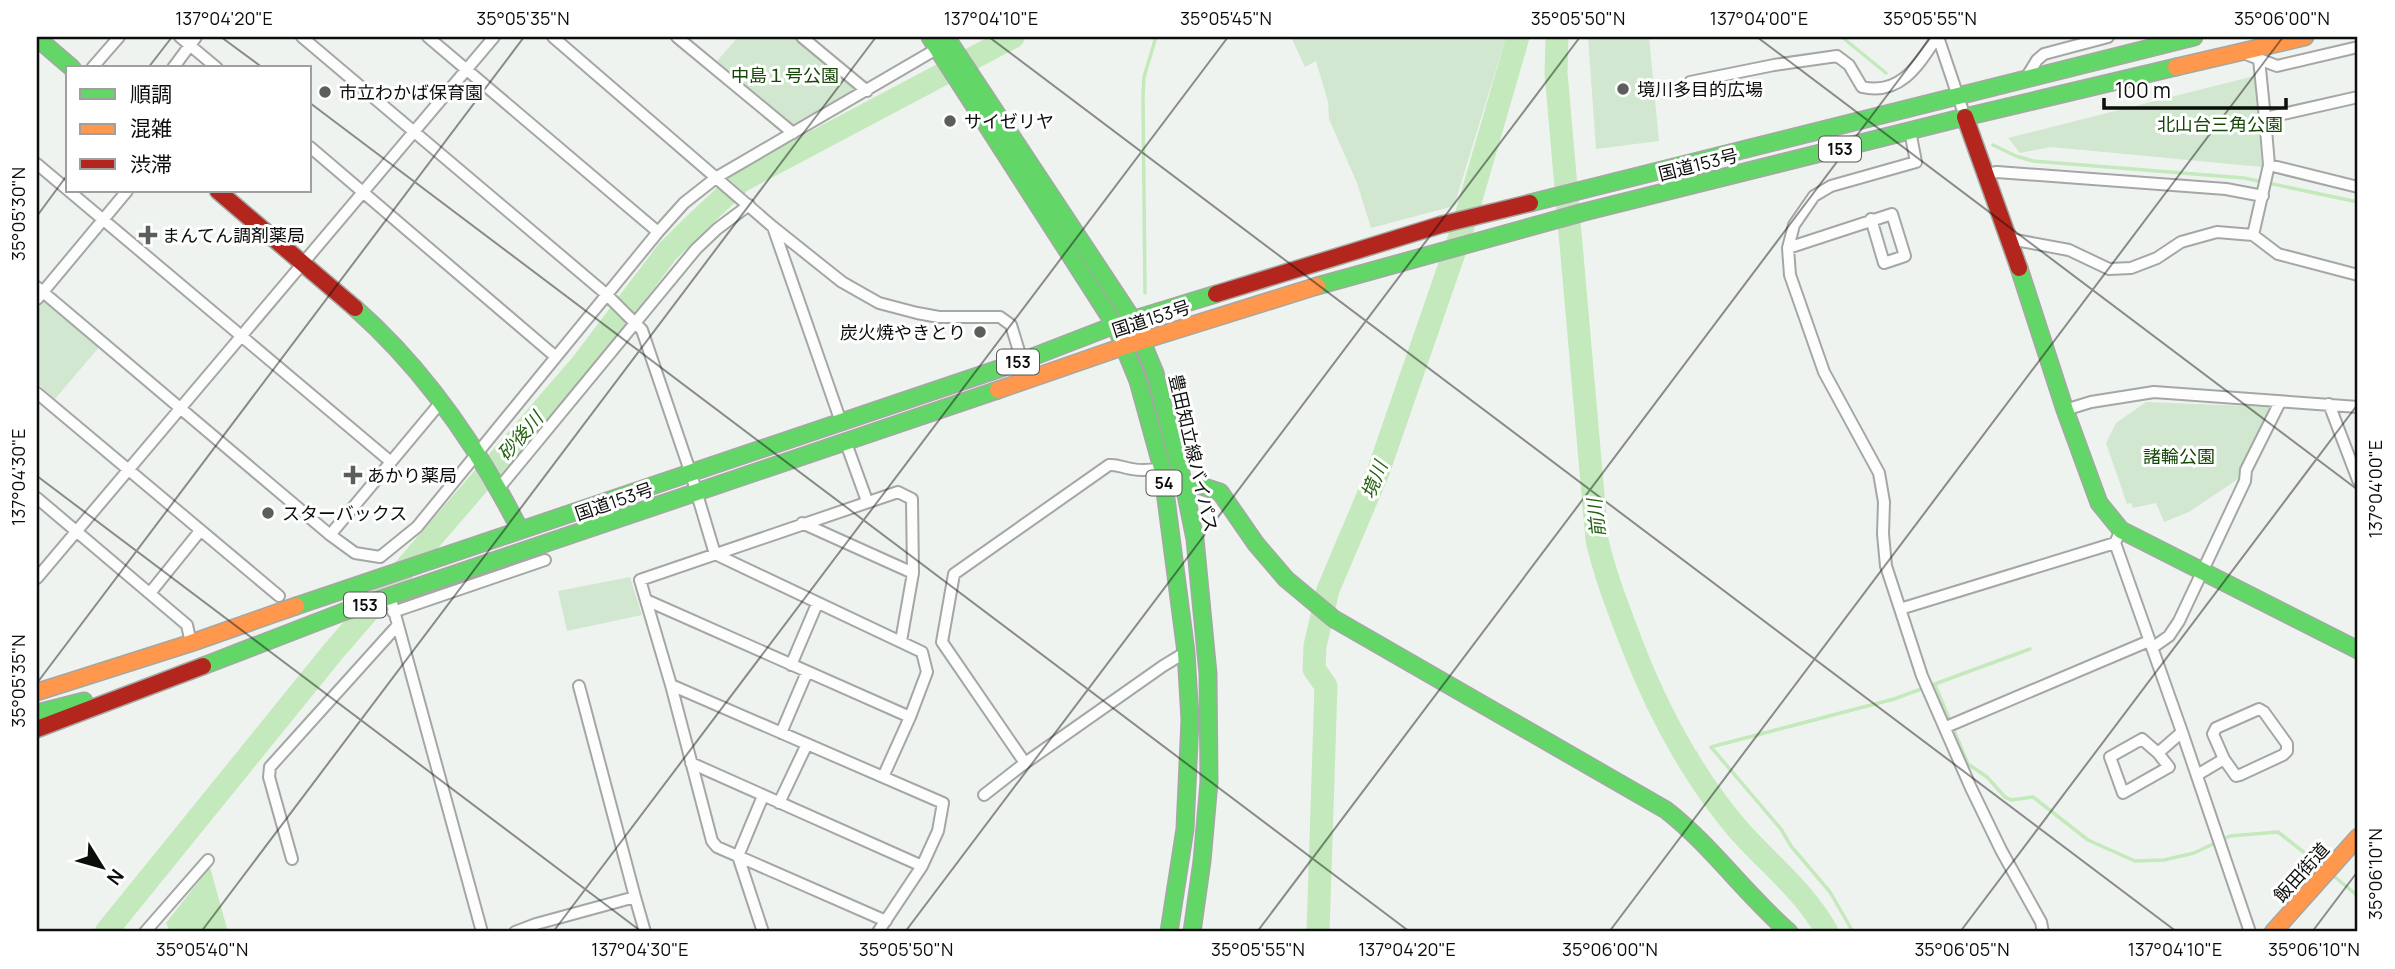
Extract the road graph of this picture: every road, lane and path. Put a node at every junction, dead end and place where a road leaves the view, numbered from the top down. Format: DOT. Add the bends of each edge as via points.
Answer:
graph roads {
  1 [pos="119,37"];
  2 [pos="180,37"];
  3 [pos="302,37"];
  4 [pos="428,37"];
  5 [pos="494,37"];
  6 [pos="553,37"];
  7 [pos="679,37"];
  8 [pos="802,37"];
  9 [pos="1937,37"];
  10 [pos="2108,37"];
  11 [pos="2194,37"];
  12 [pos="2305,37"];
  13 [pos="37,38"];
  14 [pos="193,41"];
  15 [pos="940,41"];
  16 [pos="2358,47"];
  17 [pos="2243,52"];
  18 [pos="2259,59"];
  19 [pos="70,66"];
  20 [pos="94,66"];
  21 [pos="174,66"];
  22 [pos="215,66"];
  23 [pos="466,68"];
  24 [pos="2026,78"];
  25 [pos="1690,82"];
  26 [pos="969,84"];
  27 [pos="867,91"];
  28 [pos="1958,96"];
  29 [pos="2358,97"];
  30 [pos="1965,117"];
  31 [pos="2265,118"];
  32 [pos="414,131"];
  33 [pos="1910,131"];
  34 [pos="793,133"];
  35 [pos="312,149"];
  36 [pos="37,164"];
  37 [pos="2268,169"];
  38 [pos="1985,174"];
  39 [pos="721,181"];
  40 [pos="2358,187"];
  41 [pos="66,189"];
  42 [pos="70,192"];
  43 [pos="126,192"];
  44 [pos="219,192"];
  45 [pos="363,192"];
  46 [pos="2264,193"];
  47 [pos="748,204"];
  48 [pos="1871,219"];
  49 [pos="103,220"];
  50 [pos="774,227"];
  51 [pos="658,232"];
  52 [pos="2253,235"];
  53 [pos="2010,239"];
  54 [pos="1788,248"];
  55 [pos="303,260"];
  56 [pos="2358,275"];
  57 [pos="39,292"];
  58 [pos="606,294"];
  59 [pos="1133,320"];
  60 [pos="636,323"];
  61 [pos="1115,325"];
  62 [pos="242,335"];
  63 [pos="1144,341"];
  64 [pos="1125,346"];
  65 [pos="556,357"];
  66 [pos="1022,361"];
  67 [pos="37,393"];
  68 [pos="441,402"];
  69 [pos="2280,402"];
  70 [pos="2329,404"];
  71 [pos="181,407"];
  72 [pos="2358,407"];
  73 [pos="2065,410"];
  74 [pos="841,422"];
  75 [pos="846,443"];
  76 [pos="478,452"];
  77 [pos="391,462"];
  78 [pos="1162,468"];
  79 [pos="128,471"];
  80 [pos="691,474"];
  81 [pos="2358,480"];
  82 [pos="1184,485"];
  83 [pos="499,488"];
  84 [pos="697,492"];
  85 [pos="37,498"];
  86 [pos="867,501"];
  87 [pos="802,523"];
  88 [pos="520,530"];
  89 [pos="201,531"];
  90 [pos="77,532"];
  91 [pos="330,535"];
  92 [pos="2118,537"];
  93 [pos="715,554"];
  94 [pos="380,556"];
  95 [pos="545,560"];
  96 [pos="2203,569"];
  97 [pos="913,573"];
  98 [pos="385,575"];
  99 [pos="37,578"];
  100 [pos="150,593"];
  101 [pos="279,596"];
  102 [pos="646,600"];
  103 [pos="392,604"];
  104 [pos="817,604"];
  105 [pos="1900,609"];
  106 [pos="397,626"];
  107 [pos="901,641"];
  108 [pos="191,643"];
  109 [pos="2151,645"];
  110 [pos="2358,650"];
  111 [pos="1186,652"];
  112 [pos="791,665"];
  113 [pos="807,671"];
  114 [pos="671,685"];
  115 [pos="579,686"];
  116 [pos="37,692"];
  117 [pos="126,695"];
  118 [pos="37,713"];
  119 [pos="910,717"];
  120 [pos="1946,727"];
  121 [pos="37,729"];
  122 [pos="2182,732"];
  123 [pos="780,733"];
  124 [pos="807,744"];
  125 [pos="2158,753"];
  126 [pos="2224,759"];
  127 [pos="1025,763"];
  128 [pos="691,764"];
  129 [pos="2196,775"];
  130 [pos="883,777"];
  131 [pos="984,795"];
  132 [pos="763,796"];
  133 [pos="779,803"];
  134 [pos="2358,837"];
  135 [pos="738,856"];
  136 [pos="292,859"];
  137 [pos="208,860"];
  138 [pos="922,866"];
  139 [pos="635,897"];
  140 [pos="886,921"];
  141 [pos="150,930"];
  142 [pos="482,932"];
  143 [pos="515,932"];
  144 [pos="645,932"];
  145 [pos="763,932"];
  146 [pos="878,932"];
  147 [pos="1169,932"];
  148 [pos="1192,932"];
  149 [pos="1789,932"];
  150 [pos="2043,932"];
  151 [pos="2250,932"];
  152 [pos="2273,932"];
  1 -- 20 [label="street"];
  2 -- 14 [label="street"];
  3 -- 32 [label="street"];
  4 -- 23 [label="street"];
  5 -- 23 [label="street"];
  6 -- 39 [label="street"];
  7 -- 34 [label="street"];
  8 -- 27 [label="street"];
  9 -- 25 [label="street" via="1905,80 1879,88 1861,87 1849,65 1837,56"];
  9 -- 28 [label="street"];
  10 -- 24 [label="street" via="2044,54"];
  11 -- 24 [label="main road, 国道153号 / 153"];
  12 -- 17 [label="main road, 国道153号 / 153"];
  13 -- 19 [label="main road"];
  14 -- 21 [label="street"];
  14 -- 22 [label="street"];
  15 -- 26 [label="main road, 豊田知立線バイパス / 54"];
  15 -- 27 [label="street"];
  16 -- 18 [label="street" via="2277,66"];
  17 -- 18 [label="street"];
  17 -- 30 [label="main road, 国道153号 / 153"];
  18 -- 31 [label="street"];
  23 -- 32 [label="street"];
  23 -- 51 [label="street"];
  24 -- 28 [label="main road, 国道153号 / 153"];
  26 -- 59 [label="main road, 豊田知立線バイパス / 54"];
  26 -- 61 [label="main road, 豊田知立線バイパス / 54"];
  27 -- 34 [label="street"];
  28 -- 30 [label="street"];
  28 -- 59 [label="main road, 国道153号 / 153" via="1440,225"];
  29 -- 31 [label="street"];
  30 -- 33 [label="main road, 国道153号 / 153"];
  30 -- 38 [label="main road"];
  31 -- 37 [label="street"];
  32 -- 45 [label="street"];
  32 -- 58 [label="street"];
  33 -- 54 [label="street" via="1916,162 1821,191 1799,214"];
  33 -- 63 [label="main road, 国道153号 / 153" via="1584,212 1303,290"];
  34 -- 39 [label="street"];
  35 -- 45 [label="street"];
  36 -- 41 [label="street"];
  37 -- 40 [label="street"];
  37 -- 46 [label="street"];
  38 -- 46 [label="street"];
  38 -- 53 [label="main road"];
  39 -- 47 [label="street"];
  39 -- 51 [label="street" via="684,203"];
  42 -- 49 [label="street"];
  43 -- 49 [label="street"];
  44 -- 55 [label="main road"];
  45 -- 55 [label="street"];
  45 -- 65 [label="street"];
  46 -- 52 [label="street"];
  47 -- 50 [label="street"];
  47 -- 60 [label="street" via="696,249"];
  48 -- 48 [label="street" via="1892,214 1905,256 1884,263"];
  48 -- 54 [label="street"];
  49 -- 57 [label="street"];
  49 -- 62 [label="street"];
  50 -- 66 [label="street" via="842,282 878,303 939,317 1000,317 1011,325"];
  50 -- 74 [label="street"];
  51 -- 58 [label="street"];
  52 -- 53 [label="street" via="2217,232 2181,242 2131,268 2109,269 2069,250"];
  52 -- 56 [label="street" via="2278,254"];
  53 -- 73 [label="main road"];
  54 -- 105 [label="street" via="1790,275 1820,362 1879,473 1886,566"];
  55 -- 62 [label="street"];
  55 -- 68 [label="main road" via="386,337"];
  57 -- 71 [label="street"];
  58 -- 60 [label="street"];
  58 -- 65 [label="street"];
  59 -- 61 [label="main road, 国道153号 / 153"];
  59 -- 63 [label="main road, 豊田知立線バイパス / 54"];
  60 -- 80 [label="street"];
  60 -- 83 [label="street"];
  61 -- 64 [label="main road, 豊田知立線バイパス / 54"];
  61 -- 66 [label="main road, 国道153号 / 153"];
  62 -- 71 [label="street"];
  62 -- 77 [label="street"];
  63 -- 64 [label="main road, 国道153号 / 153"];
  63 -- 82 [label="main road, 豊田知立線バイパス / 54"];
  64 -- 75 [label="main road, 国道153号 / 153"];
  64 -- 78 [label="main road, 豊田知立線バイパス / 54"];
  65 -- 76 [label="street"];
  66 -- 74 [label="main road, 国道153号 / 153"];
  67 -- 79 [label="street"];
  68 -- 76 [label="main road"];
  68 -- 77 [label="street"];
  69 -- 70 [label="street"];
  69 -- 73 [label="street" via="2154,392"];
  69 -- 96 [label="street"];
  70 -- 72 [label="street"];
  70 -- 81 [label="street"];
  71 -- 79 [label="street"];
  71 -- 91 [label="street"];
  73 -- 92 [label="main road" via="2099,503"];
  74 -- 80 [label="main road, 国道153号 / 153"];
  75 -- 84 [label="main road, 国道153号 / 153"];
  75 -- 86 [label="street"];
  76 -- 83 [label="main road"];
  76 -- 94 [label="street" via="416,527"];
  77 -- 91 [label="street"];
  78 -- 111 [label="main road, 豊田知立線バイパス / 54"];
  78 -- 127 [label="street" via="1150,471 1109,465 954,574 942,642"];
  79 -- 89 [label="street"];
  79 -- 90 [label="street"];
  80 -- 84 [label="street"];
  80 -- 88 [label="main road, 国道153号 / 153"];
  82 -- 148 [label="main road, 豊田知立線バイパス / 54" via="1195,539 1210,707 1207,808"];
  82 -- 149 [label="main road" via="1220,492 1256,544 1334,619 1666,810 1701,838 1761,908"];
  83 -- 88 [label="main road"];
  84 -- 93 [label="street"];
  84 -- 103 [label="main road, 国道153号 / 153"];
  85 -- 90 [label="street"];
  86 -- 87 [label="street"];
  86 -- 97 [label="street" via="898,492 912,499"];
  87 -- 93 [label="street"];
  87 -- 97 [label="street"];
  88 -- 98 [label="main road, 国道153号 / 153"];
  89 -- 100 [label="street"];
  89 -- 101 [label="street"];
  90 -- 99 [label="street"];
  90 -- 100 [label="street"];
  91 -- 94 [label="street" via="355,553"];
  92 -- 96 [label="main road"];
  92 -- 105 [label="street"];
  92 -- 109 [label="street"];
  93 -- 102 [label="street" via="640,580"];
  93 -- 104 [label="street"];
  94 -- 98 [label="street"];
  95 -- 103 [label="street"];
  96 -- 109 [label="street" via="2174,628 2164,640"];
  96 -- 110 [label="main road"];
  97 -- 107 [label="street"];
  98 -- 108 [label="main road, 国道153号 / 153"];
  100 -- 108 [label="street" via="187,625"];
  102 -- 112 [label="street"];
  102 -- 114 [label="street"];
  103 -- 106 [label="street"];
  103 -- 117 [label="main road, 国道153号 / 153" via="343,612"];
  104 -- 107 [label="street"];
  104 -- 112 [label="street"];
  105 -- 120 [label="street" via="1922,676"];
  106 -- 136 [label="street" via="270,767"];
  106 -- 142 [label="street"];
  107 -- 119 [label="street" via="922,652 926,663 927,672"];
  108 -- 116 [label="main road, 国道153号 / 153"];
  109 -- 120 [label="street"];
  109 -- 122 [label="street"];
  111 -- 127 [label="street"];
  111 -- 147 [label="main road, 豊田知立線バイパス / 54" via="1185,818"];
  112 -- 113 [label="street"];
  113 -- 119 [label="street"];
  113 -- 123 [label="street"];
  114 -- 123 [label="street"];
  114 -- 128 [label="street"];
  115 -- 139 [label="street"];
  117 -- 118 [label="main road, 153"];
  117 -- 121 [label="main road, 国道153号 / 153"];
  119 -- 130 [label="street"];
  120 -- 150 [label="street"];
  122 -- 125 [label="street"];
  122 -- 129 [label="street"];
  123 -- 124 [label="street"];
  124 -- 130 [label="street"];
  124 -- 133 [label="street"];
  125 -- 125 [label="street" via="2143,740 2110,757 2123,793 2169,767"];
  126 -- 126 [label="street" via="2213,734 2216,728 2256,709 2264,712 2288,747 2283,755 2241,775 2232,773"];
  126 -- 129 [label="street"];
  127 -- 131 [label="street"];
  128 -- 132 [label="street"];
  128 -- 135 [label="street" via="712,841 717,848"];
  129 -- 151 [label="street"];
  130 -- 138 [label="street" via="943,803 938,831"];
  132 -- 133 [label="street"];
  132 -- 135 [label="street"];
  133 -- 138 [label="street"];
  134 -- 152 [label="main road, 飯田街道"];
  135 -- 140 [label="street"];
  135 -- 145 [label="street"];
  137 -- 141 [label="street"];
  138 -- 140 [label="street"];
  139 -- 143 [label="street"];
  139 -- 144 [label="street"];
  140 -- 146 [label="street"];
}
